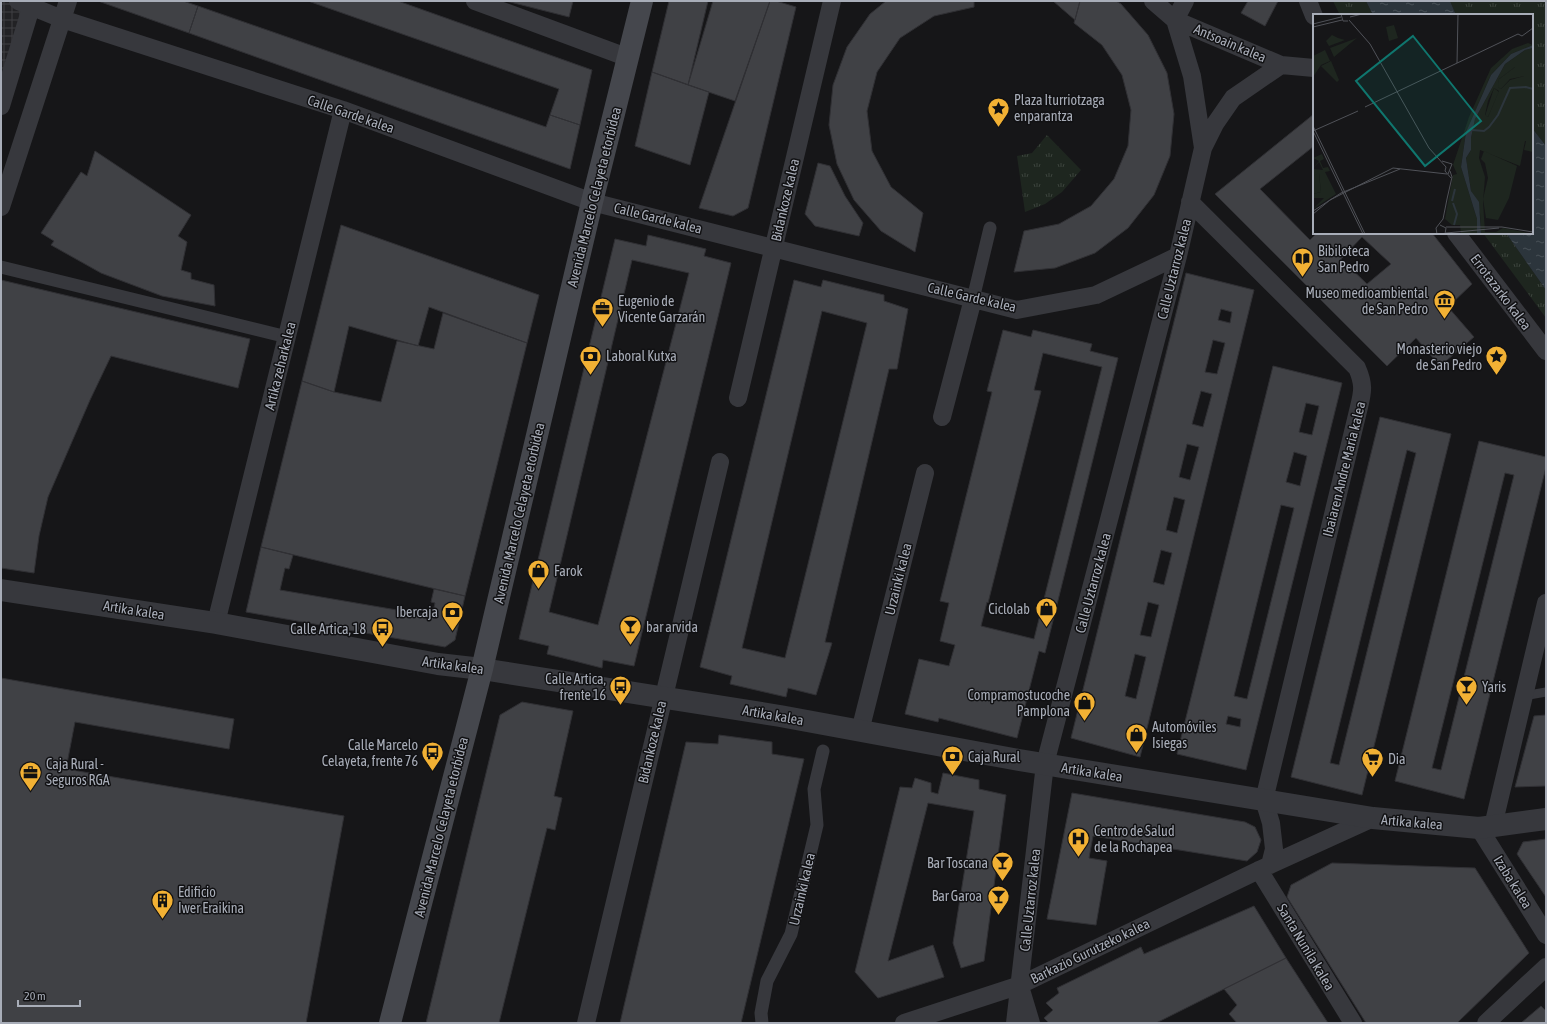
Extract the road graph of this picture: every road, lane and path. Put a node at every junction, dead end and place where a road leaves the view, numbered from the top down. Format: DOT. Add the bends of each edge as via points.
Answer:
graph roads {
  1 [pos="68,1"];
  2 [pos="476,1"];
  3 [pos="642,1"];
  4 [pos="832,1"];
  5 [pos="1153,1"];
  6 [pos="1185,1"];
  7 [pos="1308,1"];
  8 [pos="27,3"];
  9 [pos="1313,14"];
  10 [pos="62,20"];
  11 [pos="1175,20"];
  12 [pos="629,58"];
  13 [pos="1281,65"];
  14 [pos="1313,68"];
  15 [pos="2,96"];
  16 [pos="343,110"];
  17 [pos="1203,148"];
  18 [pos="592,202"];
  19 [pos="1190,202"];
  20 [pos="1,207"];
  21 [pos="990,228"];
  22 [pos="1457,234"];
  23 [pos="774,248"];
  24 [pos="1178,256"];
  25 [pos="1,267"];
  26 [pos="973,298"];
  27 [pos="287,337"];
  28 [pos="1546,351"];
  29 [pos="738,398"];
  30 [pos="942,417"];
  31 [pos="720,462"];
  32 [pos="925,473"];
  33 [pos="1,590"];
  34 [pos="1546,603"];
  35 [pos="216,623"];
  36 [pos="482,669"];
  37 [pos="1546,692"];
  38 [pos="1523,696"];
  39 [pos="663,697"];
  40 [pos="860,731"];
  41 [pos="823,751"];
  42 [pos="1045,764"];
  43 [pos="1264,800"];
  44 [pos="1373,818"];
  45 [pos="1546,819"];
  46 [pos="1486,827"];
  47 [pos="1264,868"];
  48 [pos="1546,935"];
  49 [pos="1546,967"];
  50 [pos="1020,985"];
  51 [pos="390,1023"];
  52 [pos="586,1023"];
  53 [pos="762,1023"];
  54 [pos="904,1023"];
  55 [pos="1015,1023"];
  56 [pos="1031,1023"];
  57 [pos="1353,1023"];
  58 [pos="1486,1023"];
  1 -- 10 [label="street"];
  2 -- 12 [label="street"];
  3 -- 12 [label="main road, Avenida Marcelo Celayeta etorbidea"];
  4 -- 23 [label="street, Bidankoze kalea"];
  5 -- 11 [label="street, Antsoain kalea"];
  6 -- 11 [label="street"];
  7 -- 9 [label="street"];
  8 -- 10 [label="street, Calle Garde kalea"];
  8 -- 15 [label="street"];
  10 -- 16 [label="street, Calle Garde kalea"];
  10 -- 20 [label="street"];
  11 -- 13 [label="street, Antsoain kalea"];
  11 -- 17 [label="street, Calle Uztarroz kalea" via="1192,76"];
  12 -- 18 [label="main road, Avenida Marcelo Celayeta etorbidea"];
  13 -- 14 [label="street, Antsoain kalea"];
  13 -- 17 [label="street, Calle Uztarroz kalea" via="1233,98 1215,124"];
  16 -- 18 [label="street, Calle Garde kalea"];
  16 -- 27 [label="street, Artika zeharkalea"];
  17 -- 19 [label="street, Calle Uztarroz kalea"];
  18 -- 23 [label="street, Calle Garde kalea"];
  18 -- 36 [label="main road, Avenida Marcelo Celayeta etorbidea"];
  19 -- 24 [label="street, Calle Uztarroz kalea"];
  19 -- 43 [label="street, Ibaiaren Andre Maria kalea" via="1357,368 1362,380 1362,396"];
  21 -- 26 [label="street"];
  22 -- 28 [label="street, Errotazarko kalea"];
  23 -- 26 [label="street, Calle Garde kalea"];
  23 -- 29 [label="street, Bidankoze kalea"];
  24 -- 26 [label="street, Calle Garde kalea" via="1096,295 1017,310"];
  24 -- 42 [label="street, Calle Uztarroz kalea"];
  25 -- 27 [label="street"];
  26 -- 30 [label="street"];
  27 -- 35 [label="street, Artika zeharkalea"];
  31 -- 39 [label="street, Bidankoze kalea"];
  32 -- 40 [label="street, Urzainki kalea"];
  33 -- 35 [label="street, Artika kalea"];
  34 -- 38 [label="street"];
  35 -- 36 [label="street, Artika kalea" via="438,664"];
  36 -- 39 [label="street, Artika kalea"];
  36 -- 51 [label="main road, Avenida Marcelo Celayeta etorbidea"];
  37 -- 38 [label="lane"];
  38 -- 46 [label="street"];
  39 -- 40 [label="street, Artika kalea"];
  39 -- 52 [label="street, Bidankoze kalea"];
  40 -- 42 [label="street, Artika kalea"];
  41 -- 53 [label="street, Urzainki kalea" via="814,789 817,826 791,934 767,981 761,1013"];
  42 -- 43 [label="street, Artika kalea"];
  42 -- 50 [label="street, Calle Uztarroz kalea"];
  43 -- 44 [label="street, Artika kalea"];
  43 -- 47 [label="street" via="1271,823 1274,849"];
  44 -- 46 [label="street, Artika kalea"];
  44 -- 47 [label="street, Barkazio Gurutzeko kalea"];
  45 -- 46 [label="street, Artika kalea"];
  46 -- 48 [label="street, Izaba kalea"];
  47 -- 50 [label="street, Barkazio Gurutzeko kalea"];
  47 -- 57 [label="street, Santa Nunila kalea"];
  49 -- 58 [label="street"];
  50 -- 54 [label="street, Barkazio Gurutzeko kalea"];
  50 -- 55 [label="street, Calle Uztarroz kalea"];
  50 -- 56 [label="street"];
}
